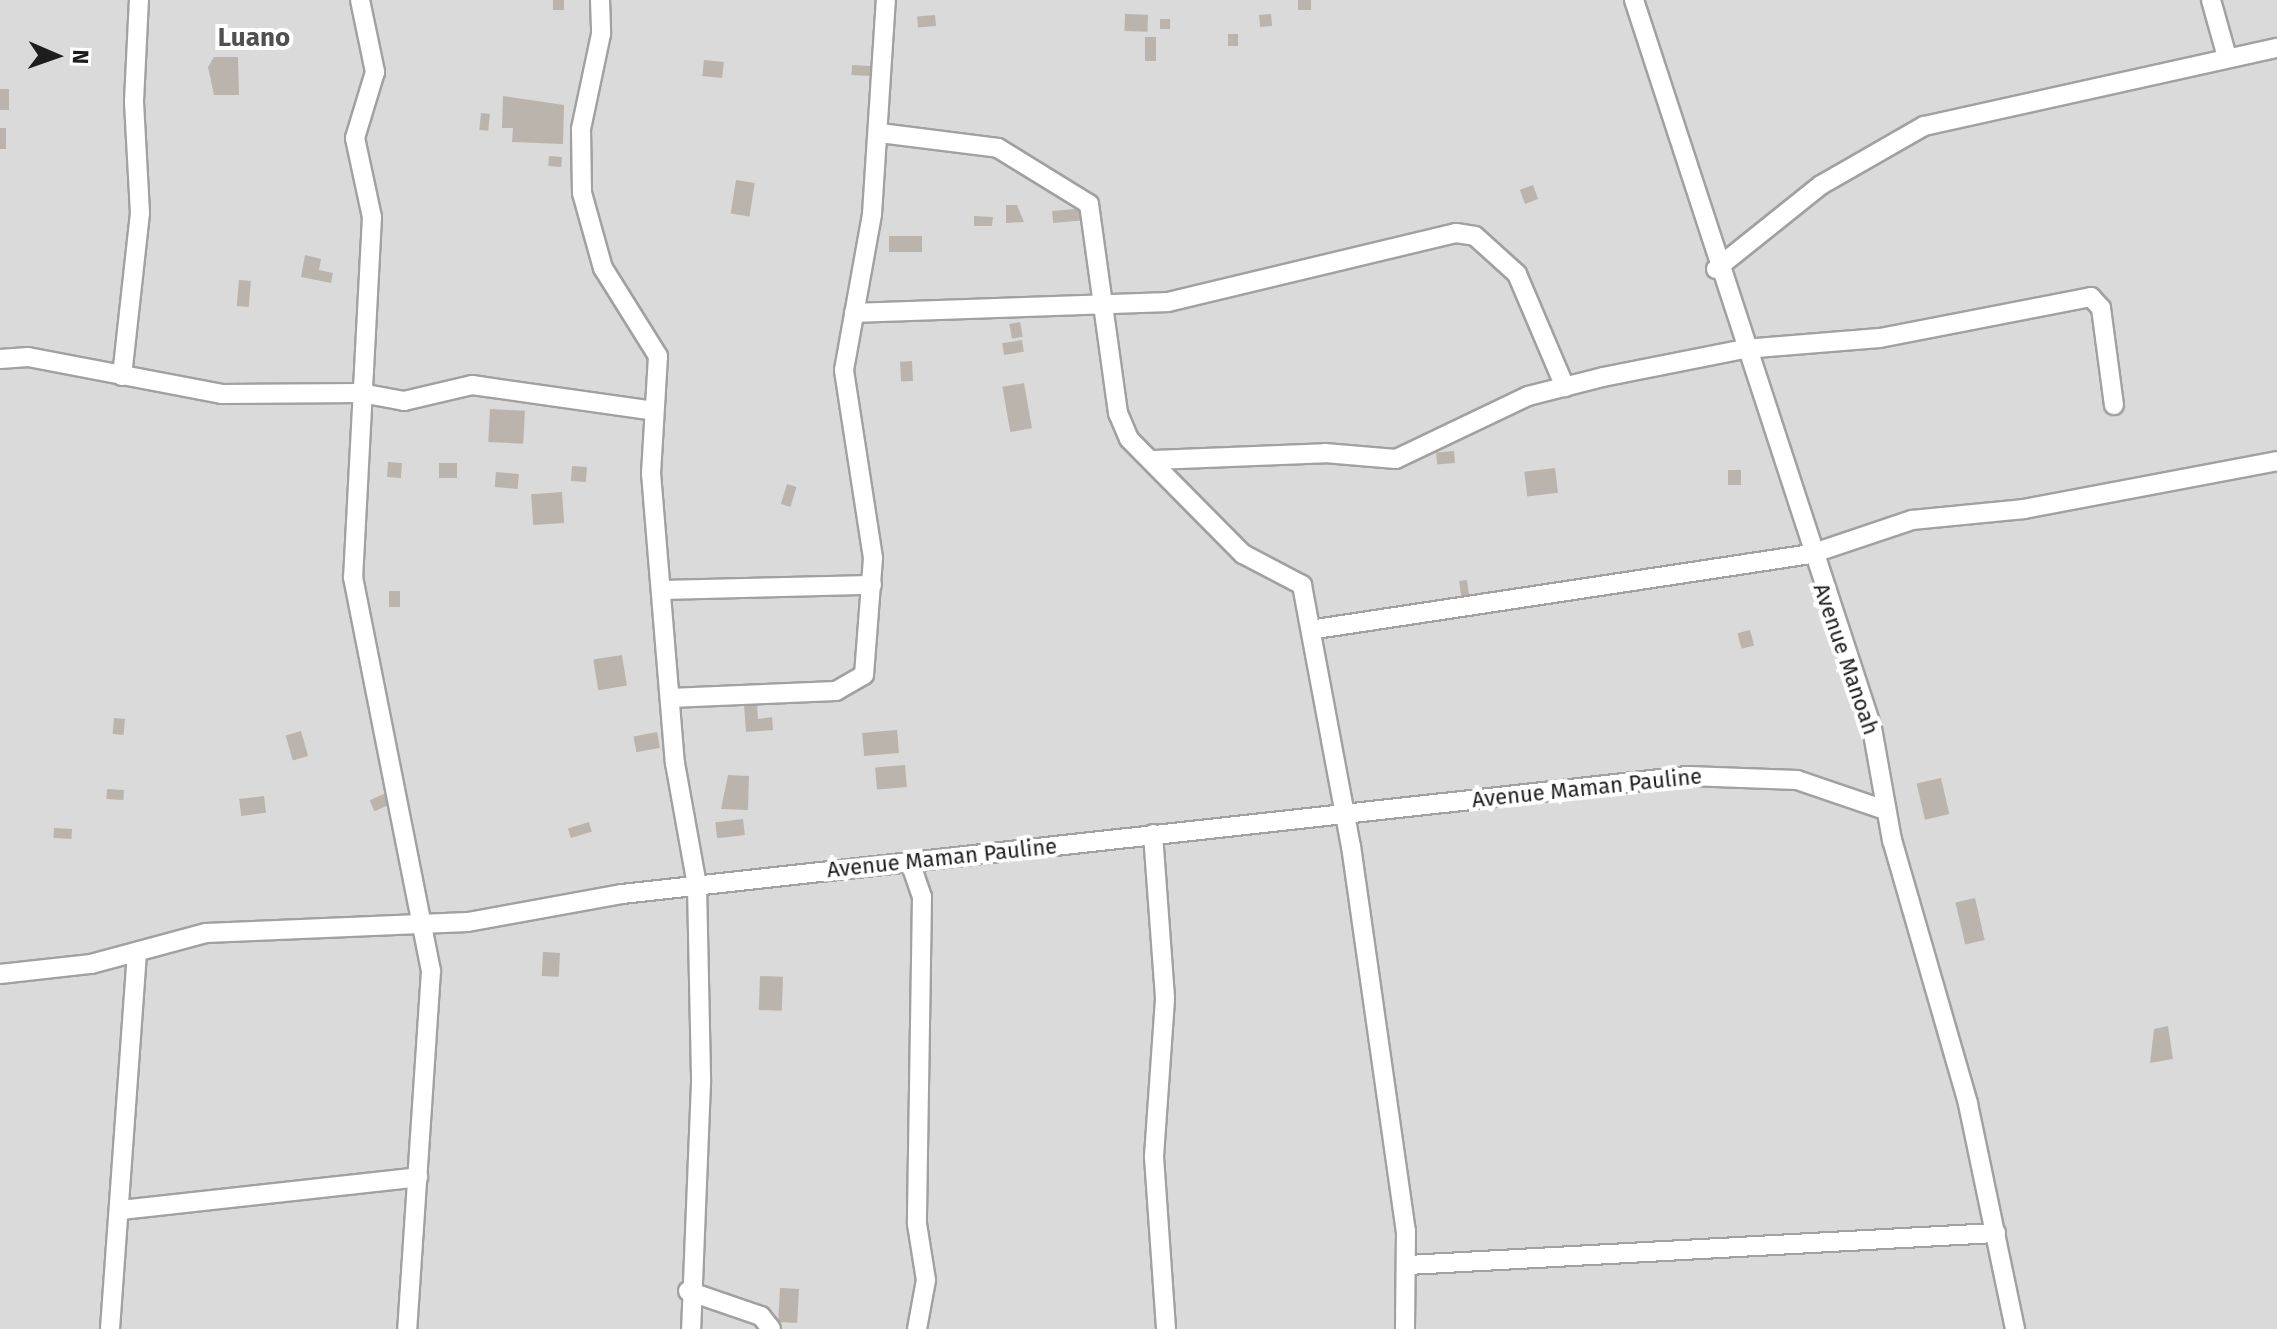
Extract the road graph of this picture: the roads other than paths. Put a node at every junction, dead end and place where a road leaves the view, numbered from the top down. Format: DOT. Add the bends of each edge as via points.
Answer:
graph roads {
  1 [pos="139,0"];
  2 [pos="360,0"];
  3 [pos="600,0"];
  4 [pos="886,0"];
  5 [pos="1634,0"];
  6 [pos="2211,0"];
  7 [pos="2277,48"];
  8 [pos="2227,57"];
  9 [pos="880,133"];
  10 [pos="1716,269"];
  11 [pos="1102,302"];
  12 [pos="854,313"];
  13 [pos="1744,349"];
  14 [pos="0,359"];
  15 [pos="122,376"];
  16 [pos="1565,387"];
  17 [pos="361,393"];
  18 [pos="2114,405"];
  19 [pos="654,411"];
  20 [pos="1154,460"];
  21 [pos="2277,461"];
  22 [pos="1811,554"];
  23 [pos="872,585"];
  24 [pos="661,590"];
  25 [pos="1316,629"];
  26 [pos="670,698"];
  27 [pos="1885,810"];
  28 [pos="1340,813"];
  29 [pos="1153,834"];
  30 [pos="910,862"];
  31 [pos="697,885"];
  32 [pos="422,924"];
  33 [pos="137,953"];
  34 [pos="0,974"];
  35 [pos="418,1177"];
  36 [pos="121,1210"];
  37 [pos="1996,1233"];
  38 [pos="1408,1265"];
  39 [pos="688,1291"];
  40 [pos="110,1329"];
  41 [pos="407,1329"];
  42 [pos="691,1329"];
  43 [pos="771,1329"];
  44 [pos="917,1329"];
  45 [pos="1166,1329"];
  46 [pos="1405,1329"];
  47 [pos="2015,1329"];
  1 -- 15 [label="street" via="134,114 140,213"];
  2 -- 17 [label="street" via="375,72 355,138 372,217"];
  3 -- 19 [label="street" via="601,34 581,129 582,193 603,268 658,356"];
  4 -- 9 [label="street"];
  5 -- 10 [label="street, Avenue Manoah"];
  6 -- 8 [label="street"];
  7 -- 8 [label="street"];
  8 -- 10 [label="street" via="1924,126 1821,185"];
  9 -- 11 [label="street" via="998,148 1070,187 1094,216"];
  9 -- 12 [label="street"];
  10 -- 13 [label="street, Avenue Manoah"];
  11 -- 12 [label="street"];
  11 -- 16 [label="street" via="1195,298 1438,232 1475,236 1531,297"];
  11 -- 20 [label="street" via="1121,424"];
  12 -- 23 [label="street" via="843,387 862,460"];
  13 -- 16 [label="street"];
  13 -- 18 [label="street" via="1831,346 2095,298"];
  13 -- 22 [label="street, Avenue Manoah"];
  14 -- 15 [label="street" via="28,357"];
  15 -- 17 [label="street" via="222,394"];
  16 -- 20 [label="street" via="1528,396 1396,459 1325,453"];
  17 -- 19 [label="street" via="404,401 472,385"];
  17 -- 32 [label="street" via="353,577"];
  19 -- 24 [label="street"];
  20 -- 25 [label="street" via="1243,554 1302,585"];
  21 -- 22 [label="street" via="2024,509 1912,520"];
  22 -- 25 [label="street"];
  22 -- 27 [label="street, Avenue Manoah" via="1872,728"];
  23 -- 24 [label="street"];
  23 -- 26 [label="street" via="864,675 851,689"];
  24 -- 26 [label="street"];
  25 -- 28 [label="street"];
  26 -- 31 [label="street"];
  27 -- 28 [label="street, Avenue Maman Pauline" via="1831,788 1736,774"];
  27 -- 37 [label="street, Avenue Manoah" via="1941,992"];
  28 -- 29 [label="street, Avenue Maman Pauline"];
  28 -- 38 [label="street" via="1351,846"];
  29 -- 30 [label="street, Avenue Maman Pauline"];
  29 -- 45 [label="street" via="1162,890 1162,1122 1154,1157"];
  30 -- 31 [label="street, Avenue Maman Pauline"];
  30 -- 44 [label="street" via="922,897 917,1224 926,1280"];
  31 -- 32 [label="street, Avenue Maman Pauline"];
  31 -- 39 [label="street" via="701,1083"];
  32 -- 33 [label="street, Avenue Maman Pauline" via="252,928"];
  32 -- 35 [label="street" via="431,971"];
  33 -- 34 [label="street, Avenue Maman Pauline"];
  33 -- 36 [label="street"];
  35 -- 36 [label="street"];
  35 -- 41 [label="street"];
  36 -- 40 [label="street"];
  37 -- 38 [label="street"];
  37 -- 47 [label="street, Avenue Manoah"];
  38 -- 46 [label="street"];
  39 -- 42 [label="street"];
  39 -- 43 [label="street" via="751,1312"];
}
